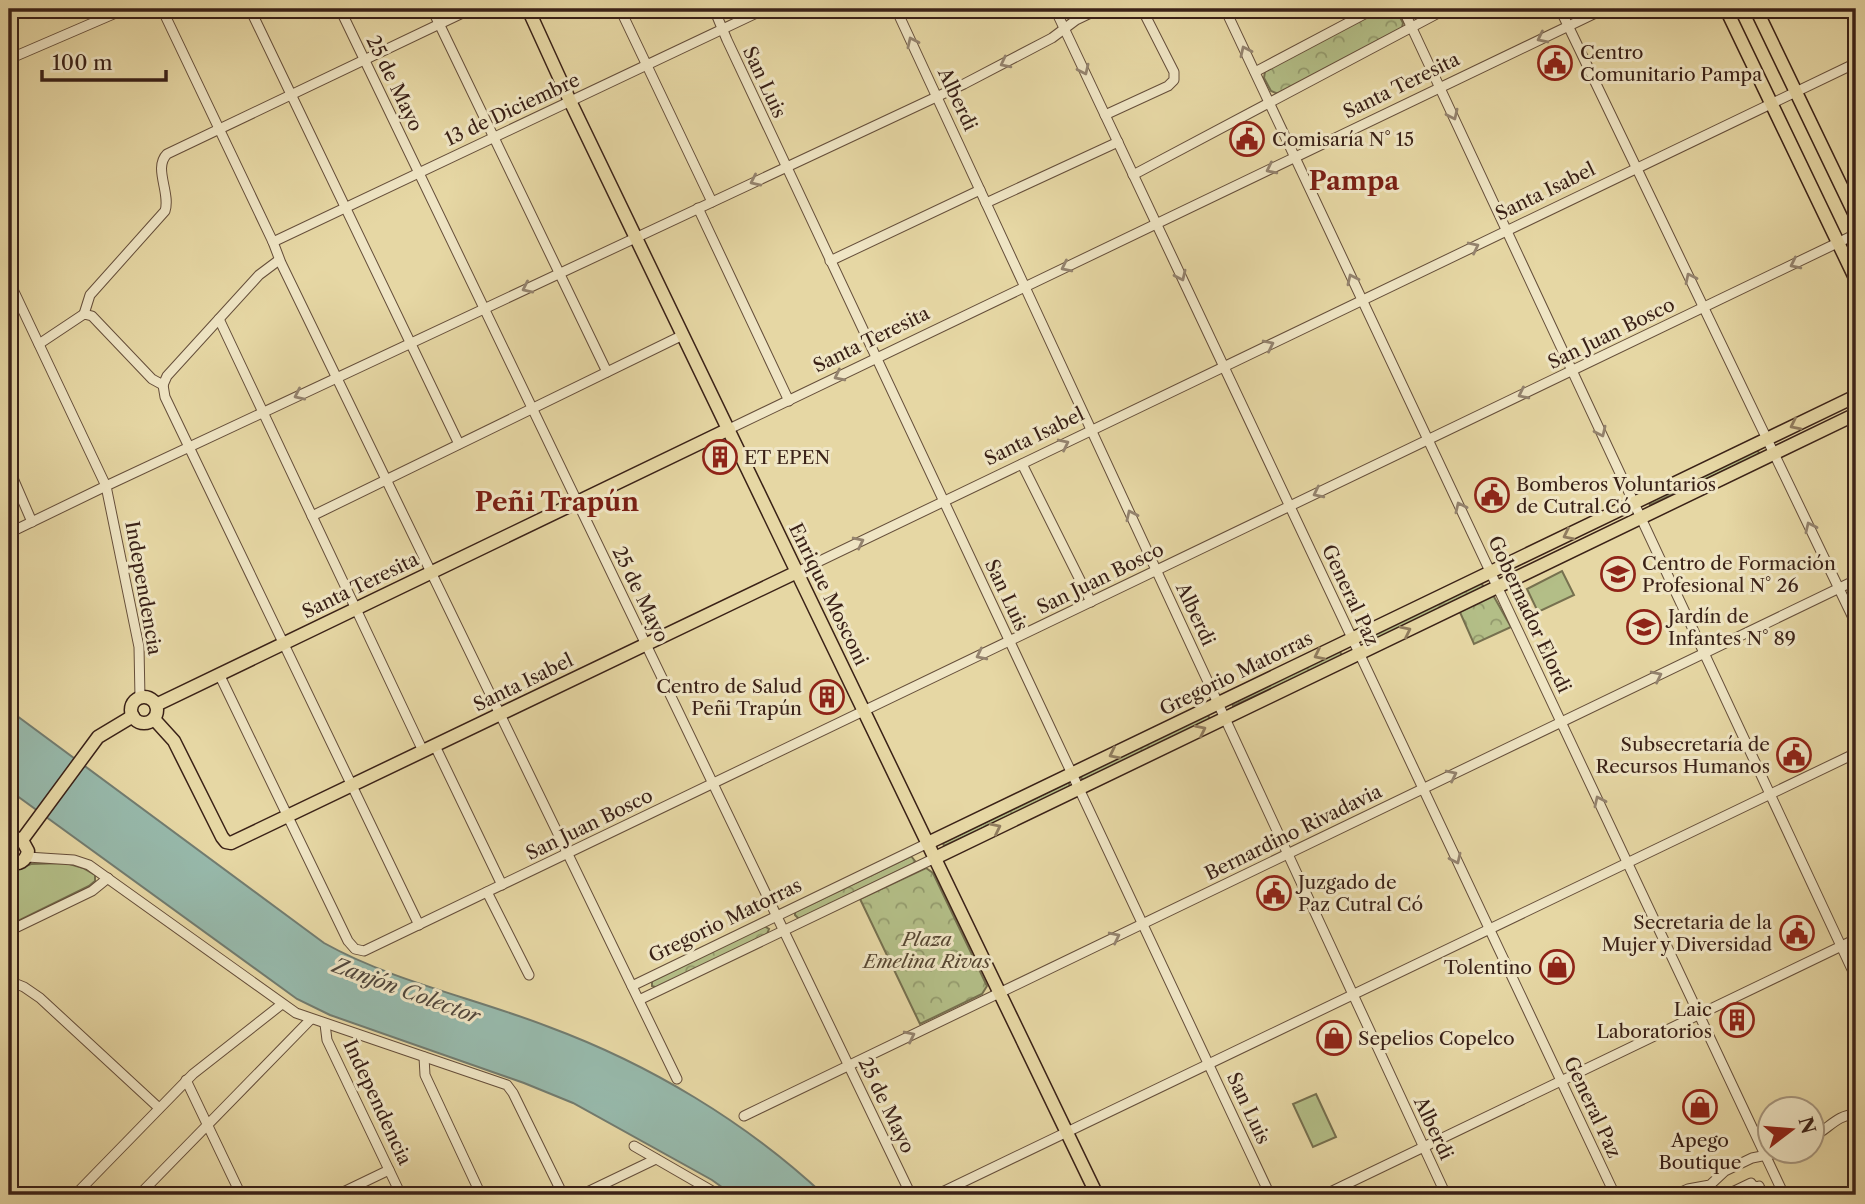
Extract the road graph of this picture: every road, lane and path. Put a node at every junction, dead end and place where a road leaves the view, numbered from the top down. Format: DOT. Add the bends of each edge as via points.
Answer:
graph roads {
  1 [pos="125,9"];
  2 [pos="162,9"];
  3 [pos="250,9"];
  4 [pos="340,9"];
  5 [pos="432,9"];
  6 [pos="471,9"];
  7 [pos="528,9"];
  8 [pos="620,9"];
  9 [pos="714,9"];
  10 [pos="765,9"];
  11 [pos="896,9"];
  12 [pos="1055,9"];
  13 [pos="1098,9"];
  14 [pos="1142,9"];
  15 [pos="1225,9"];
  16 [pos="1374,9"];
  17 [pos="1403,9"];
  18 [pos="1446,9"];
  19 [pos="1560,9"];
  20 [pos="1604,9"];
  21 [pos="1726,9"];
  22 [pos="1756,9"];
  23 [pos="439,24"];
  24 [pos="1568,26"];
  25 [pos="1411,27"];
  26 [pos="722,29"];
  27 [pos="1065,29"];
  28 [pos="9,59"];
  29 [pos="364,60"];
  30 [pos="1856,63"];
  31 [pos="647,65"];
  32 [pos="1255,72"];
  33 [pos="1440,88"];
  34 [pos="1796,92"];
  35 [pos="291,95"];
  36 [pos="937,96"];
  37 [pos="570,101"];
  38 [pos="1270,103"];
  39 [pos="1772,103"];
  40 [pos="1105,115"];
  41 [pos="219,130"];
  42 [pos="494,137"];
  43 [pos="1118,142"];
  44 [pos="1295,157"];
  45 [pos="786,167"];
  46 [pos="1637,168"];
  47 [pos="419,173"];
  48 [pos="1133,175"];
  49 [pos="980,190"];
  50 [pos="712,202"];
  51 [pos="986,203"];
  52 [pos="345,208"];
  53 [pos="698,208"];
  54 [pos="1856,217"];
  55 [pos="1156,224"];
  56 [pos="1507,231"];
  57 [pos="1856,234"];
  58 [pos="636,237"];
  59 [pos="273,242"];
  60 [pos="1838,243"];
  61 [pos="279,260"];
  62 [pos="830,261"];
  63 [pos="559,273"];
  64 [pos="1856,280"];
  65 [pos="9,281"];
  66 [pos="1025,287"];
  67 [pos="1362,300"];
  68 [pos="1704,307"];
  69 [pos="484,308"];
  70 [pos="84,314"];
  71 [pos="219,319"];
  72 [pos="683,335"];
  73 [pos="410,343"];
  74 [pos="39,344"];
  75 [pos="876,358"];
  76 [pos="1224,367"];
  77 [pos="1572,370"];
  78 [pos="607,372"];
  79 [pos="336,378"];
  80 [pos="163,385"];
  81 [pos="1856,396"];
  82 [pos="789,401"];
  83 [pos="532,409"];
  84 [pos="263,412"];
  85 [pos="1856,414"];
  86 [pos="729,429"];
  87 [pos="1091,430"];
  88 [pos="1768,438"];
  89 [pos="1428,440"];
  90 [pos="459,444"];
  91 [pos="189,447"];
  92 [pos="1775,453"];
  93 [pos="1022,464"];
  94 [pos="9,469"];
  95 [pos="386,480"];
  96 [pos="106,486"];
  97 [pos="944,501"];
  98 [pos="577,502"];
  99 [pos="1634,503"];
  100 [pos="1290,506"];
  101 [pos="312,516"];
  102 [pos="1641,518"];
  103 [pos="32,522"];
  104 [pos="9,533"];
  105 [pos="1156,570"];
  106 [pos="797,572"];
  107 [pos="1490,572"];
  108 [pos="431,573"];
  109 [pos="1856,580"];
  110 [pos="1497,587"];
  111 [pos="1839,589"];
  112 [pos="1091,602"];
  113 [pos="356,609"];
  114 [pos="1856,624"];
  115 [pos="1352,639"];
  116 [pos="1009,641"];
  117 [pos="284,643"];
  118 [pos="646,645"];
  119 [pos="1704,653"];
  120 [pos="1359,654"];
  121 [pos="219,674"];
  122 [pos="140,698"];
  123 [pos="1218,703"];
  124 [pos="156,705"];
  125 [pos="864,711"];
  126 [pos="500,715"];
  127 [pos="132,716"];
  128 [pos="1225,718"];
  129 [pos="154,719"];
  130 [pos="1562,722"];
  131 [pos="429,749"];
  132 [pos="1856,753"];
  133 [pos="1072,774"];
  134 [pos="713,784"];
  135 [pos="352,786"];
  136 [pos="1079,789"];
  137 [pos="1423,789"];
  138 [pos="1770,794"];
  139 [pos="288,817"];
  140 [pos="15,840"];
  141 [pos="928,843"];
  142 [pos="567,853"];
  143 [pos="1288,854"];
  144 [pos="26,857"];
  145 [pos="935,858"];
  146 [pos="9,862"];
  147 [pos="1628,863"];
  148 [pos="108,878"];
  149 [pos="502,885"];
  150 [pos="487,892"];
  151 [pos="776,916"];
  152 [pos="1143,924"];
  153 [pos="419,925"];
  154 [pos="9,930"];
  155 [pos="1489,930"];
  156 [pos="783,931"];
  157 [pos="1856,939"];
  158 [pos="1841,946"];
  159 [pos="529,975"];
  160 [pos="1856,978"];
  161 [pos="11,984"];
  162 [pos="632,986"];
  163 [pos="1000,993"];
  164 [pos="1353,995"];
  165 [pos="639,1000"];
  166 [pos="282,1004"];
  167 [pos="1699,1014"];
  168 [pos="311,1019"];
  169 [pos="324,1024"];
  170 [pos="424,1057"];
  171 [pos="1209,1064"];
  172 [pos="848,1065"];
  173 [pos="677,1079"];
  174 [pos="186,1080"];
  175 [pos="1561,1081"];
  176 [pos="159,1108"];
  177 [pos="1856,1114"];
  178 [pos="744,1115"];
  179 [pos="207,1125"];
  180 [pos="1826,1129"];
  181 [pos="1067,1132"];
  182 [pos="1756,1134"];
  183 [pos="634,1146"];
  184 [pos="1423,1147"];
  185 [pos="656,1159"];
  186 [pos="1756,1159"];
  187 [pos="1771,1166"];
  188 [pos="389,1170"];
  189 [pos="1756,1189"];
  190 [pos="75,1195"];
  191 [pos="139,1195"];
  192 [pos="241,1195"];
  193 [pos="337,1195"];
  194 [pos="401,1195"];
  195 [pos="481,1195"];
  196 [pos="561,1195"];
  197 [pos="581,1195"];
  198 [pos="719,1195"];
  199 [pos="911,1195"];
  200 [pos="936,1195"];
  201 [pos="1097,1195"];
  202 [pos="1270,1195"];
  203 [pos="1324,1195"];
  204 [pos="1446,1195"];
  205 [pos="1615,1195"];
  206 [pos="1674,1195"];
  207 [pos="1726,1195"];
  208 [pos="1784,1195"];
  1 -- 28 [label="street"];
  2 -- 41 [label="street"];
  3 -- 35 [label="street"];
  4 -- 29 [label="street, 25 de Mayo"];
  5 -- 23 [label="street"];
  6 -- 23 [label="street"];
  7 -- 37 [label="main road, Enrique Mosconi"];
  8 -- 31 [label="street"];
  9 -- 26 [label="street, San Luis"];
  10 -- 26 [label="street, 13 de Diciembre"];
  36 -- 11 [label="street, Alberdi, one-way"];
  12 -- 27 [label="street, General Paz"];
  13 -- 27 [label="street"];
  14 -- 40 [label="street" via="1174,80"];
  32 -- 15 [label="street, Gobernador Elordi, one-way"];
  16 -- 32 [label="street"];
  17 -- 25 [label="street"];
  18 -- 25 [label="street"];
  19 -- 24 [label="street"];
  20 -- 24 [label="street, Santa Teresita"];
  21 -- 39 [label="main road"];
  22 -- 34 [label="main road"];
  23 -- 29 [label="street"];
  23 -- 42 [label="street"];
  24 -- 33 [label="street, Santa Teresita, one-way"];
  24 -- 46 [label="street"];
  25 -- 33 [label="street"];
  25 -- 38 [label="street"];
  26 -- 31 [label="street, 13 de Diciembre"];
  26 -- 45 [label="street, San Luis"];
  27 -- 36 [label="street, one-way"];
  27 -- 40 [label="street, General Paz, one-way"];
  29 -- 35 [label="street"];
  29 -- 47 [label="street, 25 de Mayo"];
  30 -- 34 [label="street, Santa Isabel"];
  31 -- 37 [label="street, 13 de Diciembre"];
  31 -- 50 [label="street"];
  32 -- 38 [label="street, Gobernador Elordi"];
  33 -- 44 [label="street, Santa Teresita"];
  33 -- 56 [label="street, one-way"];
  34 -- 39 [label="street, Santa Isabel"];
  34 -- 54 [label="main road"];
  35 -- 41 [label="street"];
  35 -- 52 [label="street"];
  36 -- 45 [label="street"];
  36 -- 49 [label="street, Alberdi"];
  37 -- 42 [label="street, 13 de Diciembre"];
  37 -- 58 [label="main road, Enrique Mosconi"];
  38 -- 44 [label="street, Gobernador Elordi"];
  38 -- 48 [label="street"];
  39 -- 46 [label="street, Santa Isabel"];
  39 -- 60 [label="main road"];
  40 -- 43 [label="street, General Paz"];
  41 -- 59 [label="street"];
  41 -- 70 [label="street" via="162,158 165,211 90,295"];
  42 -- 47 [label="street, 13 de Diciembre"];
  42 -- 63 [label="street"];
  43 -- 48 [label="street, General Paz"];
  43 -- 51 [label="street"];
  44 -- 55 [label="street, Santa Teresita, one-way"];
  67 -- 44 [label="street, Gobernador Elordi, one-way"];
  45 -- 50 [label="street, one-way"];
  45 -- 62 [label="street, San Luis"];
  46 -- 56 [label="street, Santa Isabel"];
  68 -- 46 [label="street, one-way"];
  47 -- 52 [label="street, 13 de Diciembre"];
  47 -- 69 [label="street, 25 de Mayo"];
  48 -- 55 [label="street, General Paz"];
  49 -- 51 [label="street, Alberdi"];
  49 -- 62 [label="street"];
  50 -- 53 [label="street"];
  51 -- 66 [label="street, Alberdi"];
  52 -- 59 [label="street, 13 de Diciembre"];
  52 -- 73 [label="street"];
  53 -- 58 [label="street"];
  53 -- 82 [label="street"];
  55 -- 66 [label="street, Santa Teresita, one-way"];
  55 -- 76 [label="street, General Paz, one-way"];
  67 -- 56 [label="street, Santa Isabel, one-way"];
  56 -- 77 [label="street"];
  57 -- 60 [label="street, San Juan Bosco"];
  58 -- 63 [label="street"];
  58 -- 72 [label="main road, Enrique Mosconi"];
  59 -- 61 [label="street"];
  60 -- 64 [label="main road"];
  60 -- 68 [label="street, San Juan Bosco, one-way"];
  61 -- 71 [label="street" via="262,271"];
  61 -- 79 [label="street"];
  62 -- 75 [label="street, San Luis"];
  63 -- 69 [label="street, one-way"];
  63 -- 78 [label="street"];
  65 -- 74 [label="street, Independencia"];
  66 -- 75 [label="street, Santa Teresita"];
  66 -- 87 [label="street, Alberdi"];
  76 -- 67 [label="street, Santa Isabel, one-way"];
  67 -- 89 [label="street, Gobernador Elordi"];
  68 -- 77 [label="street, San Juan Bosco"];
  68 -- 88 [label="street"];
  69 -- 73 [label="street"];
  69 -- 83 [label="street, 25 de Mayo"];
  70 -- 74 [label="street"];
  70 -- 80 [label="street" via="92,316"];
  71 -- 80 [label="street"];
  71 -- 84 [label="street"];
  72 -- 78 [label="street"];
  72 -- 86 [label="main road, Enrique Mosconi"];
  73 -- 79 [label="street"];
  73 -- 90 [label="street"];
  74 -- 96 [label="street, Independencia"];
  75 -- 82 [label="street, Santa Teresita, one-way"];
  75 -- 97 [label="street, San Luis"];
  76 -- 87 [label="street, Santa Isabel"];
  76 -- 100 [label="street, General Paz"];
  77 -- 89 [label="street, San Juan Bosco, one-way"];
  77 -- 99 [label="street, one-way"];
  78 -- 83 [label="street"];
  79 -- 84 [label="street, one-way"];
  79 -- 95 [label="street"];
  80 -- 91 [label="street"];
  81 -- 88 [label="main road, Gregorio Matorras, one-way"];
  82 -- 86 [label="street, Santa Teresita"];
  83 -- 90 [label="street"];
  83 -- 98 [label="street, 25 de Mayo"];
  84 -- 91 [label="street"];
  84 -- 101 [label="street"];
  85 -- 92 [label="main road, Gregorio Matorras"];
  86 -- 98 [label="main road, Santa Teresita"];
  86 -- 106 [label="main road, Enrique Mosconi"];
  93 -- 87 [label="street, Santa Isabel, one-way"];
  105 -- 87 [label="street, Alberdi, one-way"];
  88 -- 92 [label="street"];
  88 -- 99 [label="main road, Gregorio Matorras"];
  89 -- 100 [label="street, San Juan Bosco, one-way"];
  107 -- 89 [label="street, Gobernador Elordi, one-way"];
  90 -- 95 [label="street"];
  91 -- 96 [label="street"];
  91 -- 117 [label="street"];
  92 -- 102 [label="main road, Gregorio Matorras"];
  111 -- 92 [label="street, one-way"];
  93 -- 97 [label="street, Santa Isabel"];
  93 -- 112 [label="street"];
  94 -- 103 [label="street"];
  95 -- 101 [label="street"];
  95 -- 108 [label="street"];
  96 -- 103 [label="street"];
  96 -- 122 [label="street, Independencia" via="139,652"];
  106 -- 97 [label="street, Santa Isabel, one-way"];
  97 -- 116 [label="street, San Luis"];
  98 -- 108 [label="main road, Santa Teresita"];
  98 -- 118 [label="street, 25 de Mayo"];
  99 -- 102 [label="street"];
  99 -- 107 [label="main road, Gregorio Matorras, one-way"];
  100 -- 105 [label="street, San Juan Bosco"];
  100 -- 115 [label="street, General Paz"];
  101 -- 113 [label="street"];
  102 -- 110 [label="main road, Gregorio Matorras"];
  102 -- 119 [label="street"];
  103 -- 104 [label="street"];
  105 -- 112 [label="street, San Juan Bosco"];
  105 -- 123 [label="street, Alberdi"];
  106 -- 118 [label="main road, Santa Isabel"];
  106 -- 125 [label="main road, Enrique Mosconi"];
  107 -- 110 [label="street, Gobernador Elordi"];
  107 -- 115 [label="main road, Gregorio Matorras"];
  108 -- 113 [label="main road, Santa Teresita"];
  108 -- 126 [label="street"];
  109 -- 111 [label="street, Bernardino Rivadavia"];
  120 -- 110 [label="main road, Gregorio Matorras, one-way"];
  110 -- 130 [label="street, Gobernador Elordi"];
  111 -- 114 [label="street"];
  111 -- 119 [label="street, Bernardino Rivadavia"];
  112 -- 116 [label="street, San Juan Bosco"];
  113 -- 117 [label="main road, Santa Teresita"];
  113 -- 131 [label="street"];
  115 -- 120 [label="street, General Paz"];
  115 -- 123 [label="main road, Gregorio Matorras, one-way"];
  116 -- 125 [label="street, San Juan Bosco, one-way"];
  116 -- 133 [label="street, San Luis"];
  117 -- 121 [label="main road, Santa Teresita"];
  117 -- 135 [label="street"];
  118 -- 126 [label="main road, Santa Isabel"];
  118 -- 134 [label="street, 25 de Mayo"];
  130 -- 119 [label="street, Bernardino Rivadavia, one-way"];
  119 -- 138 [label="street"];
  120 -- 128 [label="main road, Gregorio Matorras"];
  120 -- 137 [label="street, General Paz"];
  121 -- 124 [label="main road, Santa Teresita"];
  121 -- 139 [label="street"];
  122 -- 124 [label="main road" via="149,698"];
  122 -- 127 [label="main road" via="132,707"];
  123 -- 128 [label="street, Alberdi"];
  123 -- 133 [label="main road, Gregorio Matorras, one-way"];
  124 -- 129 [label="main road"];
  125 -- 134 [label="street, San Juan Bosco"];
  125 -- 141 [label="main road, Enrique Mosconi"];
  126 -- 131 [label="main road, Santa Isabel"];
  126 -- 142 [label="street"];
  127 -- 129 [label="main road" via="142,723"];
  127 -- 140 [label="main road" via="102,733 38,818"];
  136 -- 128 [label="main road, Gregorio Matorras, one-way"];
  128 -- 143 [label="street, Alberdi"];
  129 -- 139 [label="main road, Santa Isabel" via="174,741 229,843"];
  137 -- 130 [label="street, Bernardino Rivadavia, one-way"];
  147 -- 130 [label="street, Gobernador Elordi, one-way"];
  131 -- 135 [label="main road, Santa Isabel"];
  131 -- 149 [label="street"];
  132 -- 138 [label="street"];
  133 -- 136 [label="street, San Luis"];
  133 -- 141 [label="main road, Gregorio Matorras"];
  134 -- 142 [label="street, San Juan Bosco"];
  134 -- 151 [label="street, 25 de Mayo"];
  135 -- 139 [label="main road, Santa Isabel"];
  135 -- 153 [label="street"];
  145 -- 136 [label="main road, Gregorio Matorras, one-way"];
  136 -- 152 [label="street, San Luis"];
  137 -- 143 [label="street, Bernardino Rivadavia"];
  137 -- 155 [label="street, General Paz, one-way"];
  138 -- 147 [label="street"];
  138 -- 158 [label="street"];
  139 -- 153 [label="street, San Juan Bosco" via="348,941 358,951"];
  140 -- 144 [label="main road" via="27,848"];
  141 -- 145 [label="main road, Enrique Mosconi"];
  141 -- 151 [label="street, Gregorio Matorras"];
  142 -- 149 [label="street, San Juan Bosco"];
  142 -- 162 [label="street"];
  143 -- 152 [label="street, Bernardino Rivadavia"];
  143 -- 164 [label="street, Alberdi"];
  144 -- 146 [label="main road" via="18,864"];
  144 -- 148 [label="street" via="80,861"];
  145 -- 156 [label="street, Gregorio Matorras"];
  145 -- 163 [label="main road, Enrique Mosconi"];
  147 -- 155 [label="street"];
  147 -- 167 [label="street, Gobernador Elordi"];
  148 -- 154 [label="street" via="92,891"];
  148 -- 166 [label="street"];
  149 -- 150 [label="street, San Juan Bosco"];
  150 -- 153 [label="street, San Juan Bosco"];
  150 -- 159 [label="street"];
  151 -- 156 [label="street, 25 de Mayo"];
  151 -- 162 [label="street, Gregorio Matorras"];
  163 -- 152 [label="street, Bernardino Rivadavia, one-way"];
  152 -- 171 [label="street, San Luis"];
  155 -- 164 [label="street"];
  155 -- 175 [label="street, General Paz"];
  156 -- 165 [label="street, Gregorio Matorras"];
  156 -- 172 [label="street, 25 de Mayo"];
  157 -- 158 [label="street"];
  158 -- 160 [label="street"];
  158 -- 167 [label="street"];
  161 -- 176 [label="street" via="40,998"];
  162 -- 165 [label="street"];
  172 -- 163 [label="street, Bernardino Rivadavia, one-way"];
  163 -- 181 [label="main road, Enrique Mosconi"];
  164 -- 171 [label="street"];
  164 -- 184 [label="street, Alberdi"];
  165 -- 173 [label="street"];
  166 -- 168 [label="street"];
  166 -- 174 [label="street"];
  167 -- 175 [label="street"];
  167 -- 182 [label="street, Gobernador Elordi"];
  168 -- 169 [label="street"];
  168 -- 179 [label="street"];
  169 -- 170 [label="street"];
  169 -- 188 [label="street, Independencia" via="327,1040"];
  170 -- 195 [label="street" via="425,1075"];
  170 -- 196 [label="street" via="509,1087"];
  171 -- 181 [label="street"];
  171 -- 202 [label="street, San Luis"];
  172 -- 178 [label="street, Bernardino Rivadavia"];
  172 -- 199 [label="street, 25 de Mayo"];
  174 -- 176 [label="street"];
  174 -- 179 [label="street"];
  175 -- 184 [label="street"];
  175 -- 205 [label="street, General Paz"];
  176 -- 190 [label="street"];
  177 -- 180 [label="street" via="1840,1116"];
  179 -- 191 [label="street"];
  179 -- 192 [label="street"];
  181 -- 200 [label="street"];
  181 -- 201 [label="main road, Enrique Mosconi"];
  183 -- 185 [label="street"];
  184 -- 203 [label="street"];
  184 -- 204 [label="street, Alberdi"];
  185 -- 197 [label="street"];
  185 -- 198 [label="street"];
  186 -- 206 [label="street" via="1730,1168 1707,1186"];
  187 -- 208 [label="street, Gobernador Elordi"];
  188 -- 193 [label="street"];
  188 -- 194 [label="street, Independencia"];
  189 -- 207 [label="street"];
}
